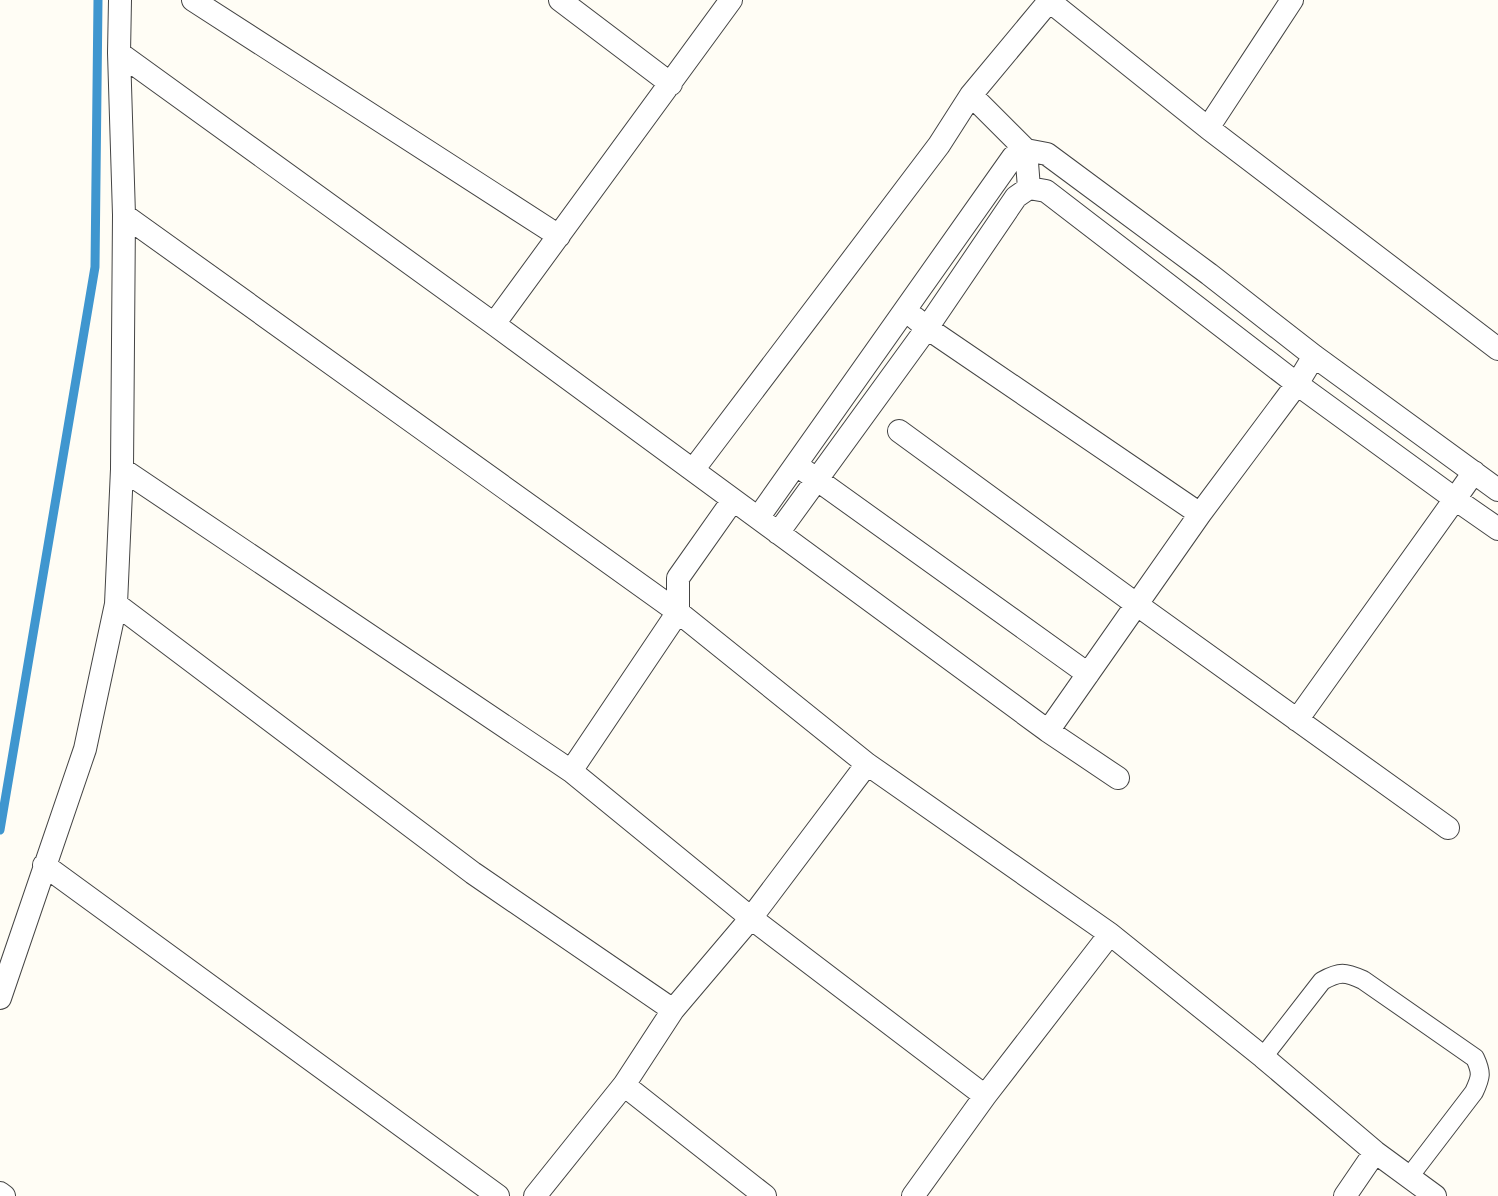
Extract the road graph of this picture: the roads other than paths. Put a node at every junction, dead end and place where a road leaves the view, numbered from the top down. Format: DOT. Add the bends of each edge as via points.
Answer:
graph roads {
  1 [pos="120,0"];
  2 [pos="193,0"];
  3 [pos="560,0"];
  4 [pos="731,0"];
  5 [pos="1049,0"];
  6 [pos="1292,0"];
  7 [pos="119,53"];
  8 [pos="671,84"];
  9 [pos="971,95"];
  10 [pos="1208,128"];
  11 [pos="1026,150"];
  12 [pos="1029,188"];
  13 [pos="124,215"];
  14 [pos="559,236"];
  15 [pos="905,310"];
  16 [pos="494,324"];
  17 [pos="927,328"];
  18 [pos="1498,350"];
  19 [pos="1314,356"];
  20 [pos="1297,384"];
  21 [pos="899,431"];
  22 [pos="796,464"];
  23 [pos="122,469"];
  24 [pos="693,470"];
  25 [pos="1474,472"];
  26 [pos="816,480"];
  27 [pos="1498,490"];
  28 [pos="1455,499"];
  29 [pos="733,500"];
  30 [pos="1200,514"];
  31 [pos="758,518"];
  32 [pos="1498,529"];
  33 [pos="778,533"];
  34 [pos="116,604"];
  35 [pos="1136,604"];
  36 [pos="678,612"];
  37 [pos="1088,674"];
  38 [pos="1297,720"];
  39 [pos="1048,731"];
  40 [pos="866,764"];
  41 [pos="571,771"];
  42 [pos="1118,778"];
  43 [pos="1448,828"];
  44 [pos="44,865"];
  45 [pos="751,918"];
  46 [pos="1110,934"];
  47 [pos="0,998"];
  48 [pos="673,1010"];
  49 [pos="1263,1057"];
  50 [pos="624,1085"];
  51 [pos="985,1096"];
  52 [pos="1375,1152"];
  53 [pos="1409,1177"];
  54 [pos="0,1193"];
  55 [pos="4,1196"];
  56 [pos="498,1196"];
  57 [pos="535,1196"];
  58 [pos="765,1196"];
  59 [pos="913,1196"];
  60 [pos="1345,1196"];
  61 [pos="1435,1196"];
  1 -- 7 [label="street"];
  2 -- 14 [label="street"];
  3 -- 8 [label="street"];
  4 -- 8 [label="street"];
  5 -- 9 [label="street"];
  5 -- 10 [label="street"];
  6 -- 10 [label="street"];
  7 -- 13 [label="street"];
  7 -- 16 [label="street"];
  8 -- 14 [label="street"];
  9 -- 11 [label="street"];
  9 -- 24 [label="street" via="939,145"];
  10 -- 18 [label="street"];
  11 -- 12 [label="street"];
  11 -- 15 [label="street" via="1013,157"];
  11 -- 19 [label="street" via="1047,154 1209,274"];
  12 -- 17 [label="street" via="1016,197"];
  12 -- 20 [label="street" via="1046,191"];
  13 -- 23 [label="street"];
  13 -- 36 [label="street"];
  14 -- 16 [label="street"];
  15 -- 17 [label="street"];
  15 -- 22 [label="street"];
  16 -- 24 [label="street"];
  17 -- 26 [label="street"];
  17 -- 30 [label="street"];
  19 -- 20 [label="street"];
  19 -- 25 [label="street"];
  20 -- 28 [label="street"];
  20 -- 30 [label="street"];
  21 -- 35 [label="street"];
  22 -- 26 [label="street"];
  22 -- 31 [label="street"];
  23 -- 34 [label="street"];
  23 -- 41 [label="street"];
  24 -- 29 [label="street"];
  25 -- 27 [label="street"];
  25 -- 28 [label="street"];
  26 -- 33 [label="street"];
  26 -- 37 [label="street"];
  28 -- 32 [label="street"];
  28 -- 38 [label="street"];
  29 -- 31 [label="street"];
  29 -- 36 [label="street" via="678,578"];
  30 -- 35 [label="street"];
  31 -- 33 [label="street"];
  33 -- 39 [label="street"];
  34 -- 44 [label="street" via="85,749"];
  34 -- 48 [label="street" via="472,873"];
  35 -- 37 [label="street"];
  35 -- 38 [label="street"];
  36 -- 40 [label="street"];
  36 -- 41 [label="street"];
  37 -- 39 [label="street"];
  38 -- 43 [label="street"];
  39 -- 42 [label="street"];
  40 -- 45 [label="street"];
  40 -- 46 [label="street"];
  41 -- 45 [label="street"];
  44 -- 47 [label="street"];
  44 -- 56 [label="street"];
  45 -- 48 [label="street"];
  45 -- 51 [label="street"];
  46 -- 49 [label="street"];
  46 -- 51 [label="street"];
  48 -- 50 [label="street"];
  49 -- 52 [label="street"];
  49 -- 53 [label="lane" via="1322,981 1335,974 1350,974 1363,980 1475,1058 1480,1069 1480,1080 1474,1092"];
  50 -- 57 [label="street"];
  50 -- 58 [label="street"];
  51 -- 59 [label="street"];
  52 -- 53 [label="street"];
  52 -- 60 [label="street"];
  53 -- 61 [label="street"];
  54 -- 55 [label="street"];
}
